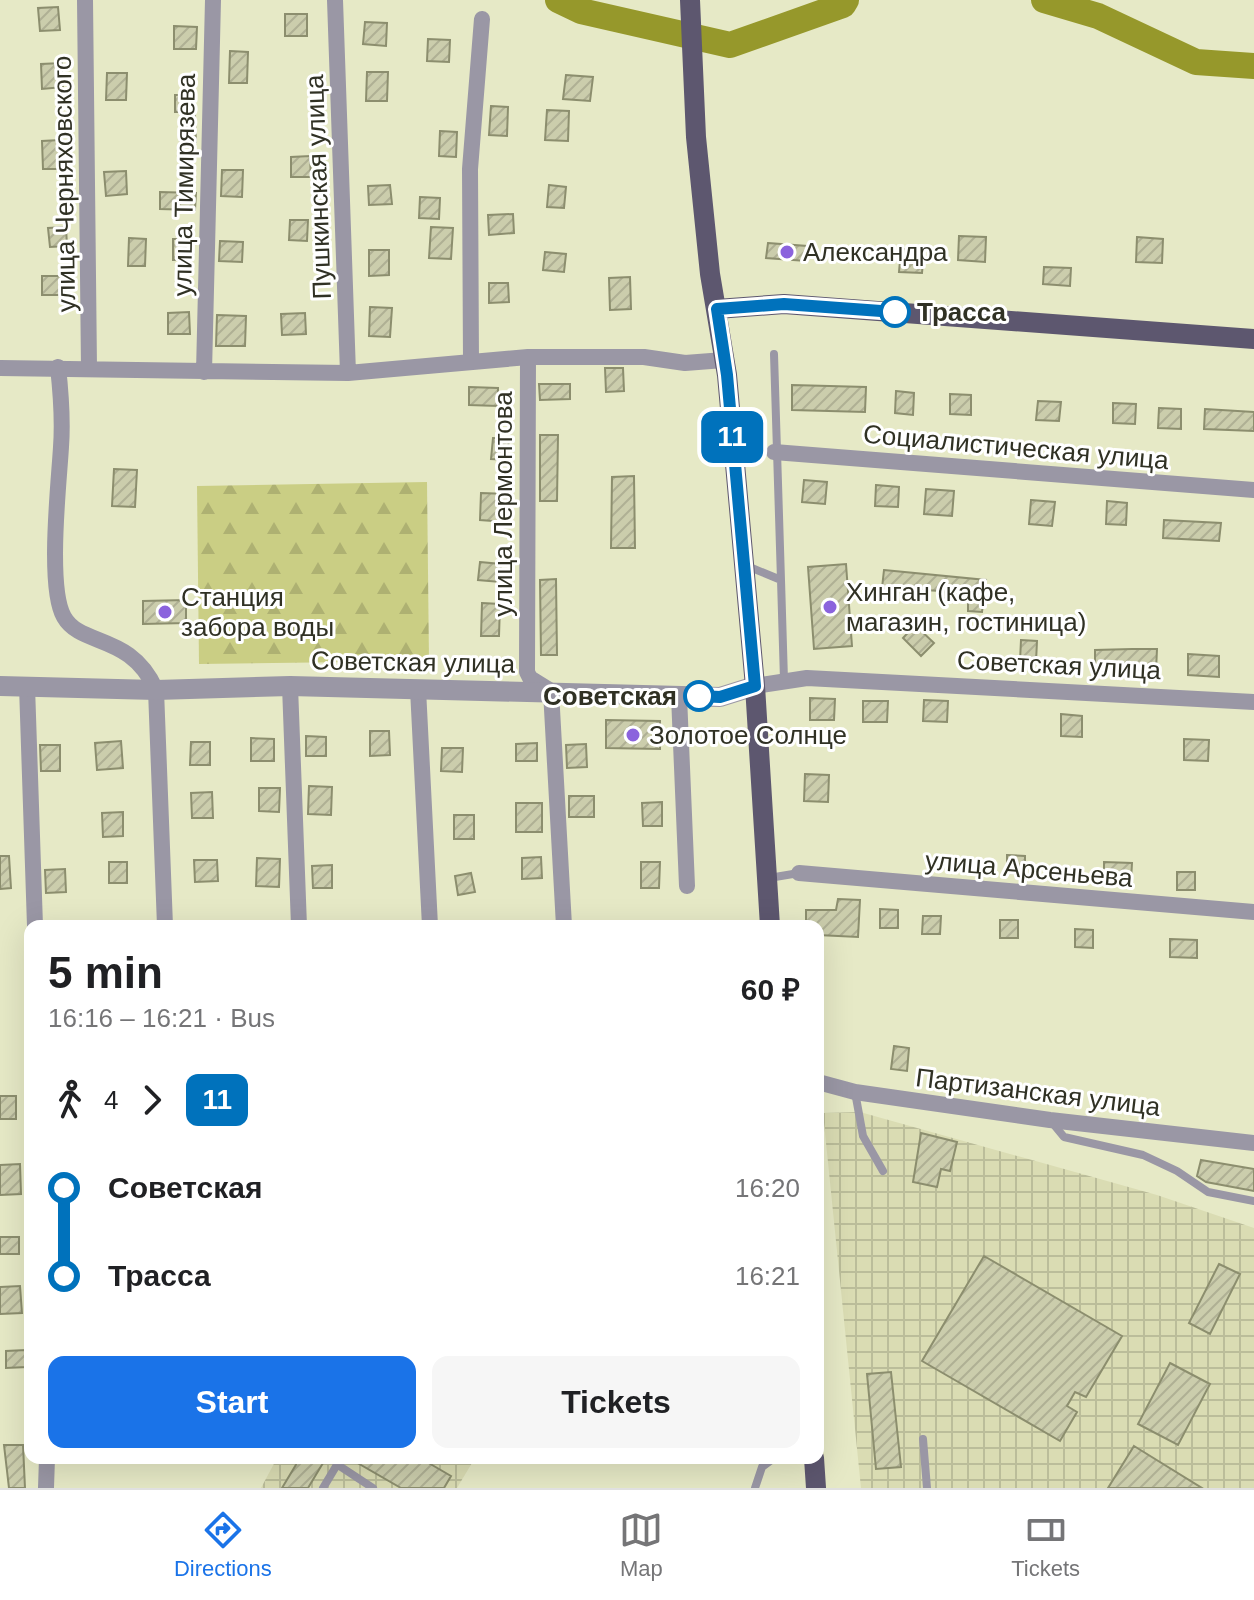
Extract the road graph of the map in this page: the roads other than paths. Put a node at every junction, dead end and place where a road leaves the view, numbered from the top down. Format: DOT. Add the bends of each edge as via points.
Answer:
graph roads {
  1 [pos="85,0"];
  2 [pos="213,0"];
  3 [pos="335,0"];
  4 [pos="690,0"];
  5 [pos="482,19"];
  6 [pos="717,309"];
  7 [pos="1254,339"];
  8 [pos="774,354"];
  9 [pos="528,357"];
  10 [pos="724,360"];
  11 [pos="471,362"];
  12 [pos="58,367"];
  13 [pos="0,368"];
  14 [pos="89,368"];
  15 [pos="204,372"];
  16 [pos="348,373"];
  17 [pos="774,452"];
  18 [pos="1254,490"];
  19 [pos="743,564"];
  20 [pos="781,580"];
  21 [pos="784,680"];
  22 [pos="0,686"];
  23 [pos="27,686"];
  24 [pos="290,686"];
  25 [pos="755,686"];
  26 [pos="418,689"];
  27 [pos="156,690"];
  28 [pos="551,691"];
  29 [pos="679,696"];
  30 [pos="1254,702"];
  31 [pos="799,873"];
  32 [pos="769,878"];
  33 [pos="687,886"];
  34 [pos="1254,912"];
  35 [pos="35,920"];
  36 [pos="165,920"];
  37 [pos="299,920"];
  38 [pos="430,920"];
  39 [pos="564,920"];
  40 [pos="770,920"];
  41 [pos="824,1084"];
  42 [pos="855,1092"];
  43 [pos="1050,1120"];
  44 [pos="1254,1143"];
  45 [pos="883,1171"];
  46 [pos="1254,1201"];
  47 [pos="923,1439"];
  48 [pos="47,1464"];
  49 [pos="337,1464"];
  50 [pos="343,1464"];
  51 [pos="766,1464"];
  52 [pos="814,1464"];
  53 [pos="46,1488"];
  54 [pos="323,1488"];
  55 [pos="373,1488"];
  56 [pos="755,1488"];
  57 [pos="816,1488"];
  58 [pos="927,1488"];
  1 -- 14 [label="street, улица Черняховского"];
  2 -- 15 [label="street, улица Тимирязева"];
  3 -- 16 [label="street, Пушкинская улица"];
  4 -- 6 [label="main road" via="696,137"];
  5 -- 11 [label="street, улица Лермонтова" via="470,169"];
  6 -- 7 [label="main road" via="784,304"];
  6 -- 10 [label="main road"];
  8 -- 17 [label="lane"];
  9 -- 10 [label="street, улица Лермонтова"];
  9 -- 11 [label="street, улица Лермонтова"];
  9 -- 28 [label="street, улица Лермонтова" via="527,672"];
  10 -- 19 [label="main road"];
  11 -- 16 [label="street, улица Лермонтова"];
  12 -- 13 [label="street, улица Лермонтова"];
  12 -- 14 [label="street, улица Лермонтова"];
  12 -- 27 [label="street" via="61,445 55,533 60,607 70,624 143,664"];
  14 -- 15 [label="street, улица Лермонтова"];
  15 -- 16 [label="street, улица Лермонтова"];
  17 -- 18 [label="street, Социалистическая улица"];
  17 -- 20 [label="lane"];
  19 -- 20 [label="lane"];
  19 -- 25 [label="main road"];
  20 -- 21 [label="lane"];
  21 -- 25 [label="street, Советская улица"];
  21 -- 30 [label="street, Советская улица"];
  22 -- 23 [label="street, Советская улица"];
  23 -- 27 [label="street, Советская улица"];
  23 -- 35 [label="street"];
  24 -- 26 [label="street, Советская улица"];
  24 -- 27 [label="street, Советская улица"];
  24 -- 37 [label="street"];
  25 -- 29 [label="street, Советская улица" via="720,697"];
  25 -- 32 [label="main road"];
  26 -- 28 [label="street, Советская улица"];
  26 -- 38 [label="street"];
  27 -- 36 [label="street"];
  28 -- 29 [label="street, Советская улица"];
  28 -- 39 [label="street"];
  29 -- 33 [label="street"];
  31 -- 32 [label="lane"];
  31 -- 34 [label="street, улица Арсеньева"];
  32 -- 40 [label="main road"];
  41 -- 42 [label="street, Партизанская улица"];
  42 -- 43 [label="street, Партизанская улица"];
  42 -- 45 [label="lane" via="863,1136"];
  43 -- 44 [label="street, Партизанская улица"];
  43 -- 46 [label="lane" via="1064,1137 1143,1155 1208,1192"];
  47 -- 58 [label="lane"];
  48 -- 53 [label="street"];
  49 -- 54 [label="lane"];
  50 -- 55 [label="lane"];
  51 -- 56 [label="lane"];
  52 -- 57 [label="main road"];
}
